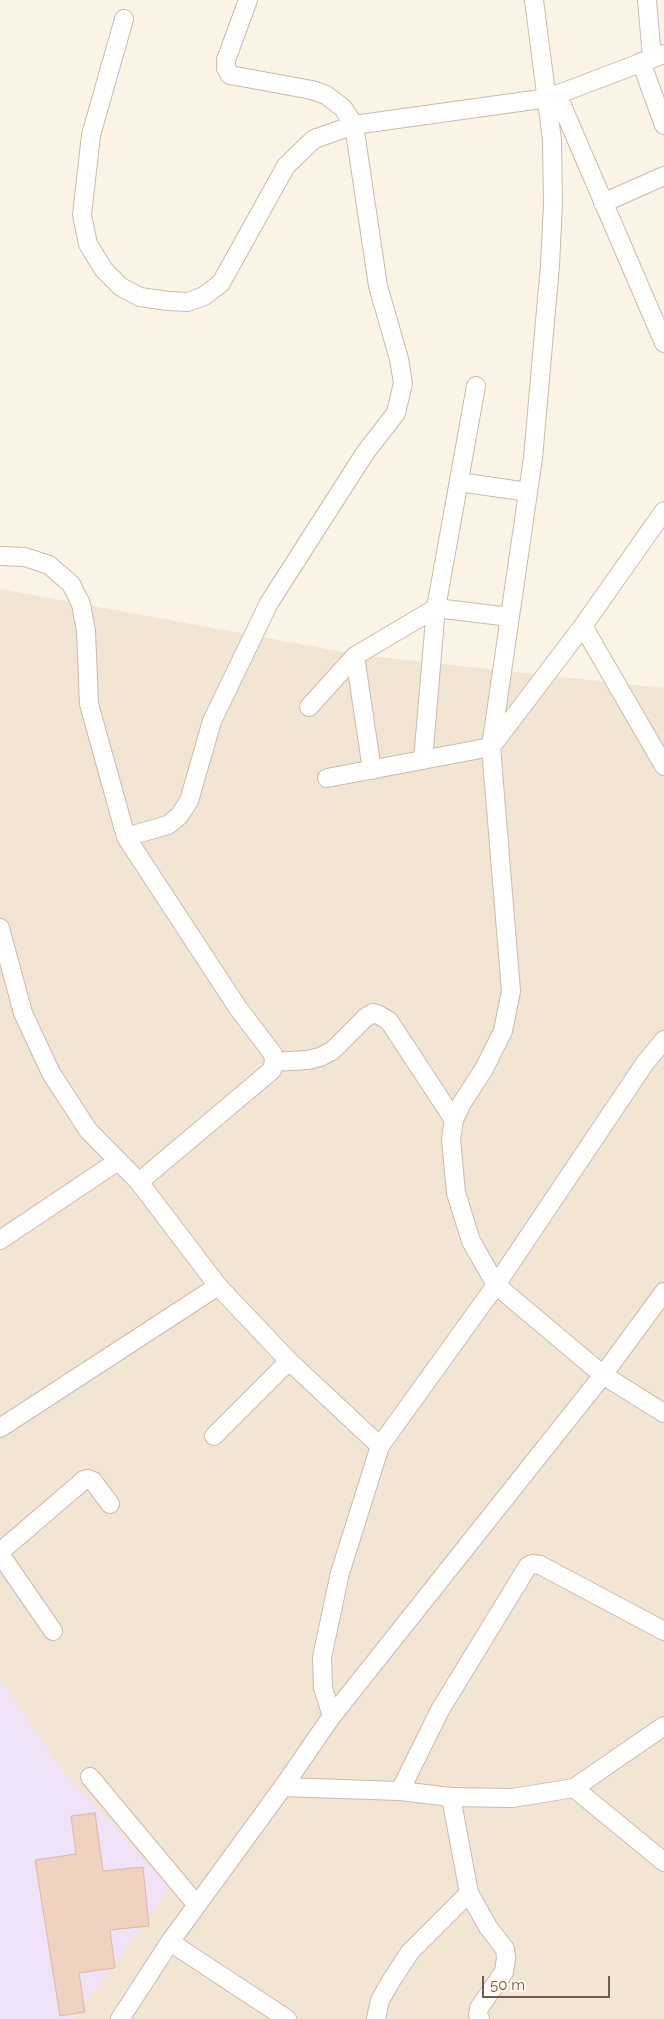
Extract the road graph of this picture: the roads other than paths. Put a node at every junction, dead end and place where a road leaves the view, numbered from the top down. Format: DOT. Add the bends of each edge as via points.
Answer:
graph roads {
  1 [pos="248,0"];
  2 [pos="534,0"];
  3 [pos="647,0"];
  4 [pos="124,20"];
  5 [pos="652,58"];
  6 [pos="552,96"];
  7 [pos="354,125"];
  8 [pos="664,125"];
  9 [pos="664,176"];
  10 [pos="603,203"];
  11 [pos="658,311"];
  12 [pos="664,343"];
  13 [pos="476,386"];
  14 [pos="459,482"];
  15 [pos="528,492"];
  16 [pos="664,510"];
  17 [pos="0,556"];
  18 [pos="436,608"];
  19 [pos="510,617"];
  20 [pos="582,626"];
  21 [pos="355,656"];
  22 [pos="309,707"];
  23 [pos="491,747"];
  24 [pos="423,760"];
  25 [pos="664,766"];
  26 [pos="372,770"];
  27 [pos="327,778"];
  28 [pos="126,837"];
  29 [pos="0,928"];
  30 [pos="664,1040"];
  31 [pos="274,1062"];
  32 [pos="454,1120"];
  33 [pos="118,1161"];
  34 [pos="139,1182"];
  35 [pos="0,1240"];
  36 [pos="496,1285"];
  37 [pos="218,1286"];
  38 [pos="664,1292"];
  39 [pos="289,1362"];
  40 [pos="602,1374"];
  41 [pos="664,1414"];
  42 [pos="0,1428"];
  43 [pos="214,1436"];
  44 [pos="380,1446"];
  45 [pos="110,1504"];
  46 [pos="0,1553"];
  47 [pos="53,1631"];
  48 [pos="664,1631"];
  49 [pos="332,1716"];
  50 [pos="664,1726"];
  51 [pos="90,1777"];
  52 [pos="283,1787"];
  53 [pos="574,1788"];
  54 [pos="400,1791"];
  55 [pos="451,1797"];
  56 [pos="664,1862"];
  57 [pos="469,1893"];
  58 [pos="196,1904"];
  59 [pos="170,1942"];
  60 [pos="120,2019"];
  61 [pos="287,2019"];
  62 [pos="376,2019"];
  63 [pos="480,2019"];
  1 -- 7 [label="street" via="226,60 230,75 326,95 344,108"];
  2 -- 6 [label="street"];
  3 -- 5 [label="street"];
  4 -- 7 [label="street" via="91,135 82,215 88,244 104,270 121,287 140,297 188,302 204,296 222,283 286,166 314,138"];
  5 -- 6 [label="street"];
  5 -- 8 [label="street"];
  6 -- 7 [label="street"];
  6 -- 10 [label="street"];
  6 -- 15 [label="street" via="550,265"];
  7 -- 28 [label="street" via="378,286 402,375 396,414 365,453 269,603 212,721 189,801 168,825"];
  9 -- 10 [label="street"];
  10 -- 11 [label="street"];
  11 -- 12 [label="street"];
  13 -- 14 [label="street"];
  14 -- 15 [label="street"];
  14 -- 18 [label="street"];
  15 -- 19 [label="street"];
  16 -- 20 [label="street"];
  17 -- 28 [label="street" via="25,557 49,565 71,584 81,604 86,630 89,704"];
  18 -- 19 [label="street"];
  18 -- 21 [label="street"];
  18 -- 24 [label="street"];
  19 -- 23 [label="street"];
  20 -- 23 [label="street"];
  20 -- 25 [label="street"];
  21 -- 22 [label="street"];
  21 -- 26 [label="street"];
  23 -- 24 [label="street"];
  23 -- 32 [label="street" via="511,991 503,1031"];
  24 -- 26 [label="street"];
  26 -- 27 [label="street"];
  28 -- 31 [label="street" via="238,1008 273,1054"];
  29 -- 33 [label="street" via="23,1013 51,1073 88,1130"];
  30 -- 36 [label="street" via="645,1063"];
  31 -- 32 [label="street" via="320,1057 332,1051 365,1018 378,1014 389,1021"];
  31 -- 34 [label="street" via="272,1070"];
  32 -- 36 [label="street" via="451,1138 456,1193 472,1241"];
  33 -- 34 [label="street"];
  33 -- 35 [label="street"];
  34 -- 37 [label="street"];
  36 -- 40 [label="street"];
  36 -- 44 [label="street"];
  37 -- 39 [label="street"];
  37 -- 42 [label="street"];
  38 -- 40 [label="street"];
  39 -- 43 [label="street"];
  39 -- 44 [label="street"];
  40 -- 41 [label="street"];
  40 -- 49 [label="street"];
  44 -- 49 [label="street" via="340,1573 322,1657 323,1688"];
  45 -- 46 [label="street" via="93,1481 84,1480"];
  46 -- 47 [label="street"];
  48 -- 54 [label="street" via="540,1565 528,1566 440,1710"];
  49 -- 52 [label="street"];
  50 -- 53 [label="street"];
  51 -- 58 [label="street"];
  52 -- 54 [label="street"];
  52 -- 58 [label="street"];
  53 -- 55 [label="street" via="512,1798"];
  53 -- 56 [label="street"];
  54 -- 55 [label="street"];
  55 -- 57 [label="street"];
  57 -- 62 [label="street" via="410,1952 380,2000"];
  57 -- 63 [label="street" via="505,1949 506,1958 504,1972 479,2008"];
  58 -- 59 [label="street"];
  59 -- 60 [label="street"];
  59 -- 61 [label="street"];
}
